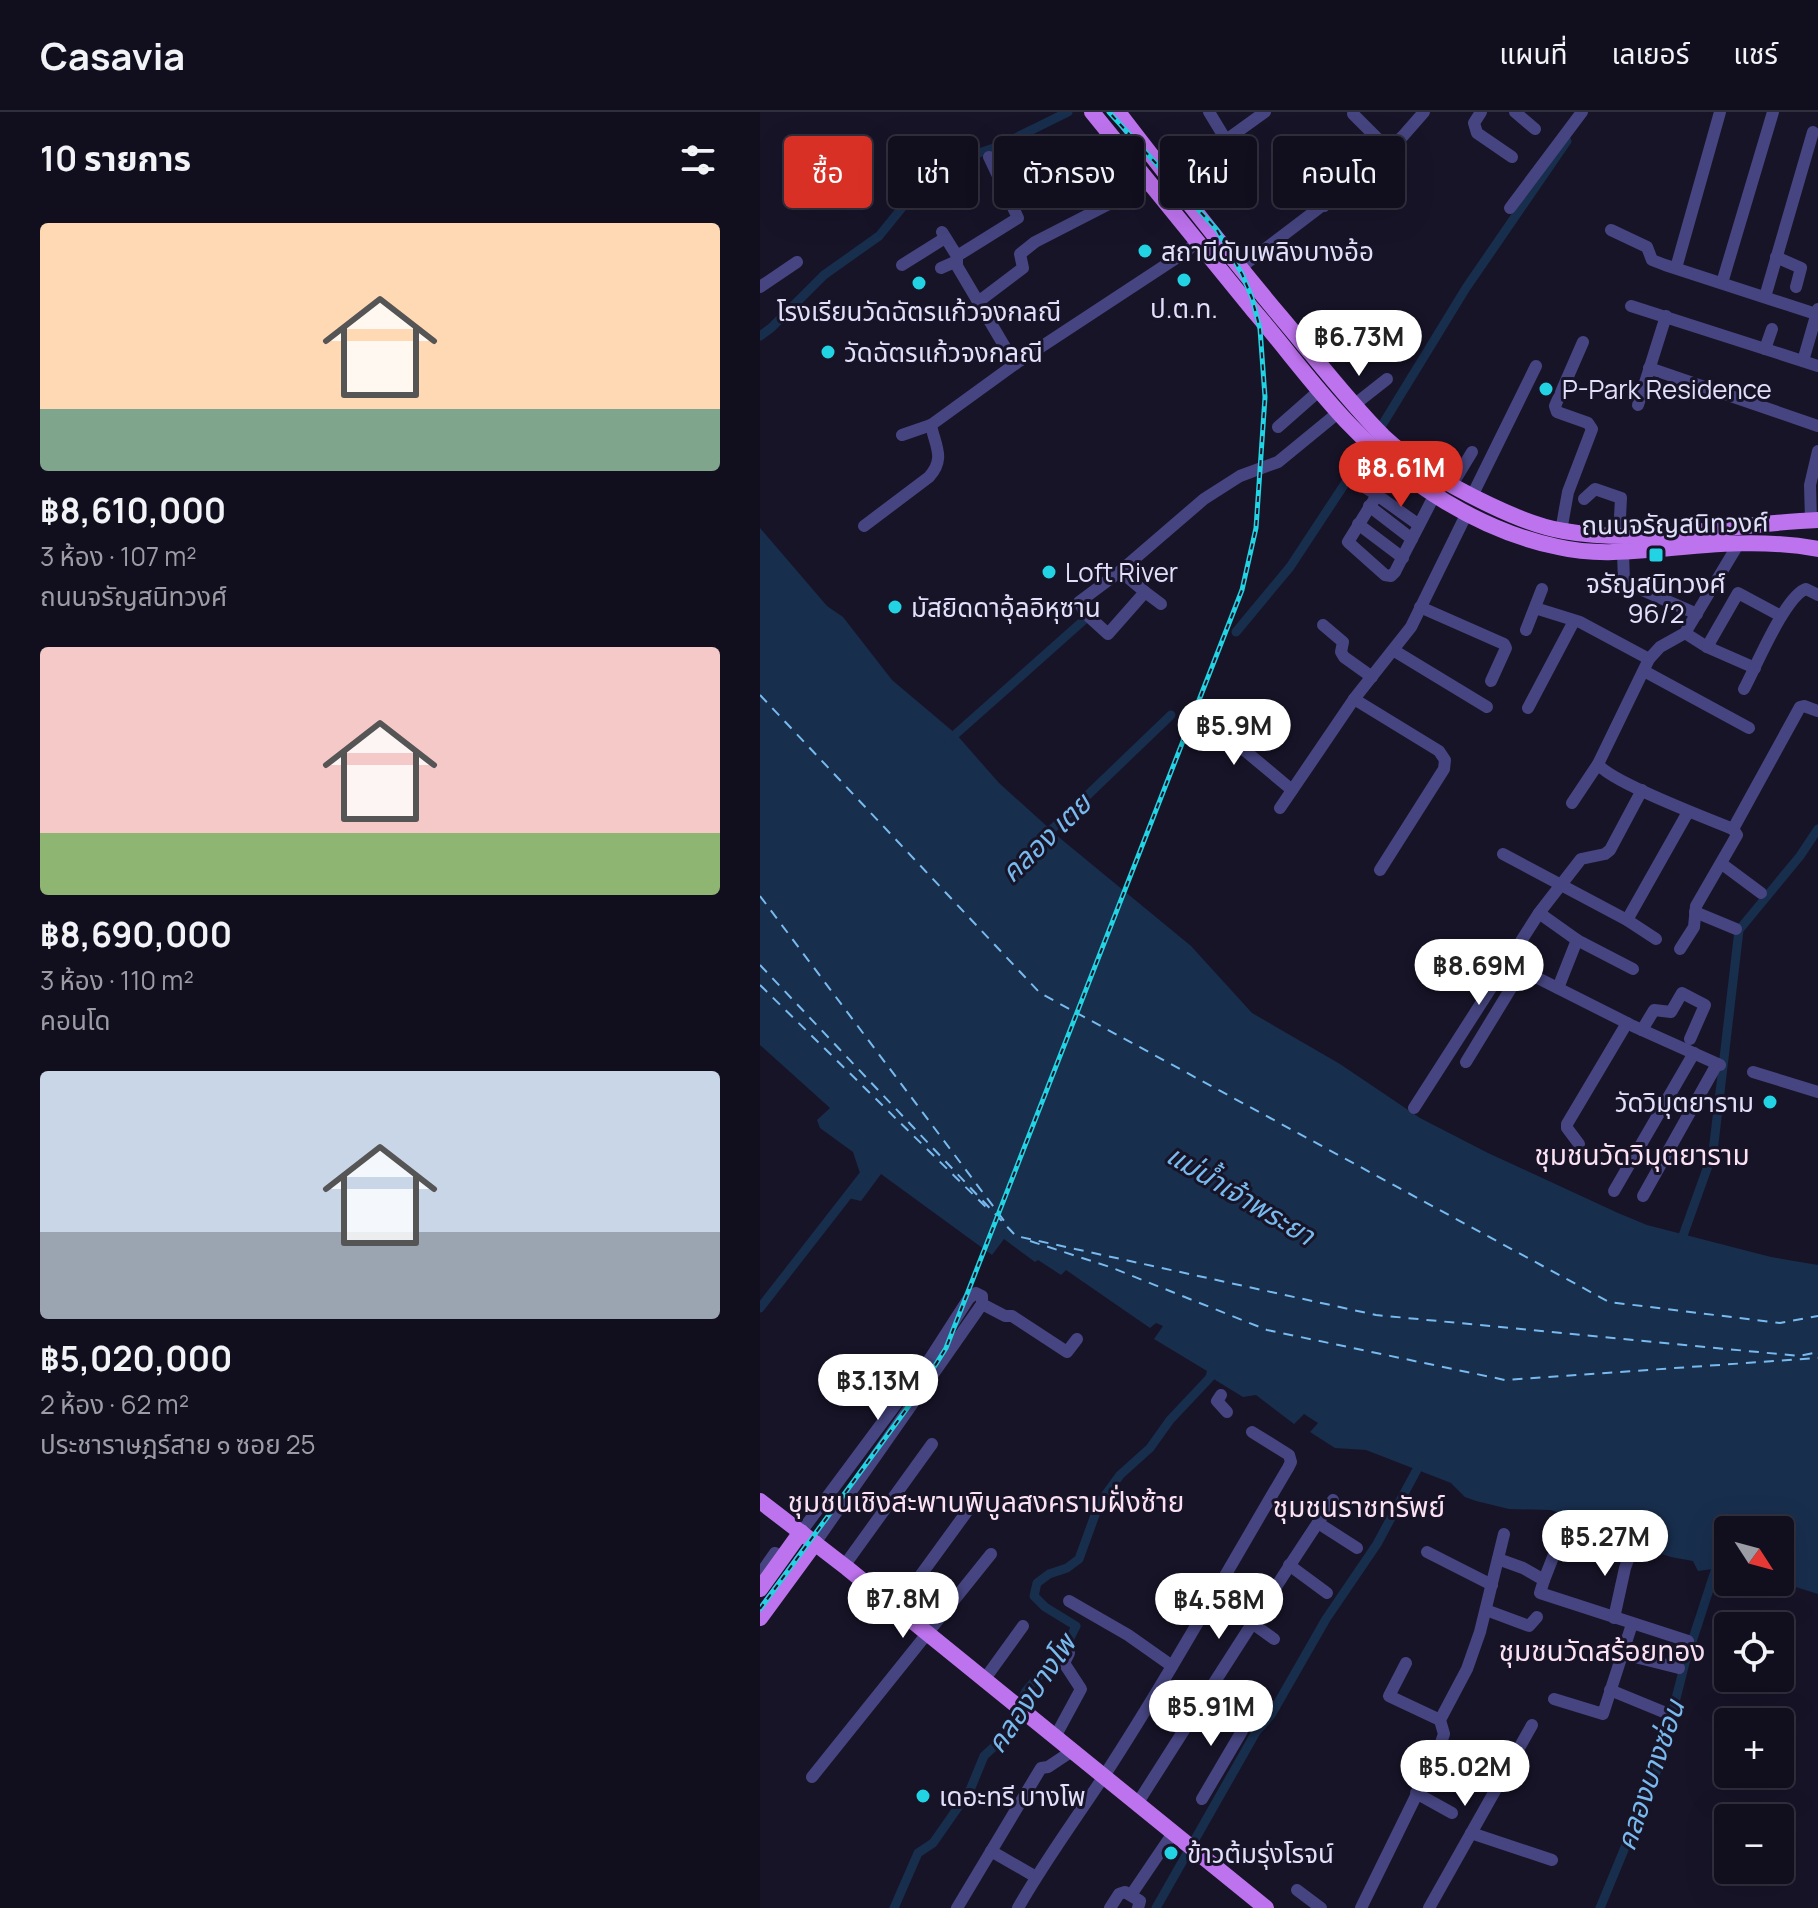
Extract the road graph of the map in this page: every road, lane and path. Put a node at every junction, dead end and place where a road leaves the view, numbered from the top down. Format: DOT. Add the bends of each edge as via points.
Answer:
graph roads {
  1 [pos="1118,112"];
  2 [pos="1209,112"];
  3 [pos="1265,112"];
  4 [pos="1424,112"];
  5 [pos="1481,112"];
  6 [pos="1515,112"];
  7 [pos="1582,112"];
  8 [pos="1720,112"];
  9 [pos="1773,112"];
  10 [pos="1093,113"];
  11 [pos="1353,114"];
  12 [pos="1535,129"];
  13 [pos="1813,132"];
  14 [pos="1224,136"];
  15 [pos="1232,136"];
  16 [pos="1375,136"];
  17 [pos="1401,136"];
  18 [pos="989,157"];
  19 [pos="1512,157"];
  20 [pos="1160,166"];
  21 [pos="994,168"];
  22 [pos="1150,183"];
  23 [pos="1013,208"];
  24 [pos="1177,208"];
  25 [pos="1190,208"];
  26 [pos="1321,208"];
  27 [pos="1510,208"];
  28 [pos="1173,211"];
  29 [pos="1611,230"];
  30 [pos="1203,235"];
  31 [pos="1776,257"];
  32 [pos="957,258"];
  33 [pos="797,262"];
  34 [pos="902,265"];
  35 [pos="941,268"];
  36 [pos="1240,268"];
  37 [pos="1676,268"];
  38 [pos="1722,283"];
  39 [pos="760,287"];
  40 [pos="1796,287"];
  41 [pos="1765,297"];
  42 [pos="978,302"];
  43 [pos="1631,306"];
  44 [pos="1817,311"];
  45 [pos="1666,316"];
  46 [pos="1772,329"];
  47 [pos="1583,342"];
  48 [pos="1765,349"];
  49 [pos="1803,361"];
  50 [pos="1015,364"];
  51 [pos="1536,366"];
  52 [pos="1818,366"];
  53 [pos="1649,368"];
  54 [pos="1387,379"];
  55 [pos="1320,390"];
  56 [pos="1638,405"];
  57 [pos="1346,408"];
  58 [pos="931,425"];
  59 [pos="1818,426"];
  60 [pos="1278,427"];
  61 [pos="902,435"];
  62 [pos="1378,438"];
  63 [pos="1818,451"];
  64 [pos="1472,452"];
  65 [pos="1361,485"];
  66 [pos="1452,485"];
  67 [pos="1435,494"];
  68 [pos="1472,496"];
  69 [pos="1584,499"];
  70 [pos="1373,501"];
  71 [pos="1467,513"];
  72 [pos="1816,523"];
  73 [pos="1358,524"];
  74 [pos="1419,525"];
  75 [pos="864,526"];
  76 [pos="1561,531"];
  77 [pos="1412,539"];
  78 [pos="1739,543"];
  79 [pos="1621,544"];
  80 [pos="1818,549"];
  81 [pos="1403,558"];
  82 [pos="1120,571"];
  83 [pos="1717,580"];
  84 [pos="1542,589"];
  85 [pos="1145,592"];
  86 [pos="1738,593"];
  87 [pos="1818,595"];
  88 [pos="1161,604"];
  89 [pos="1420,607"];
  90 [pos="1535,608"];
  91 [pos="1697,614"];
  92 [pos="1781,616"];
  93 [pos="1574,621"];
  94 [pos="1323,625"];
  95 [pos="1526,630"];
  96 [pos="1685,633"];
  97 [pos="1707,647"];
  98 [pos="1393,650"];
  99 [pos="1647,665"];
  100 [pos="1755,668"];
  101 [pos="1372,677"];
  102 [pos="1491,681"];
  103 [pos="1744,689"];
  104 [pos="1354,699"];
  105 [pos="1487,707"];
  106 [pos="1528,708"];
  107 [pos="1818,711"];
  108 [pos="1200,713"];
  109 [pos="1749,728"];
  110 [pos="1598,764"];
  111 [pos="1292,790"];
  112 [pos="1642,790"];
  113 [pos="1572,803"];
  114 [pos="1280,808"];
  115 [pos="1688,812"];
  116 [pos="1733,829"];
  117 [pos="1503,854"];
  118 [pos="1722,864"];
  119 [pos="1380,870"];
  120 [pos="1560,884"];
  121 [pos="1761,893"];
  122 [pos="1695,912"];
  123 [pos="1539,913"];
  124 [pos="1627,920"];
  125 [pos="1736,929"];
  126 [pos="1656,939"];
  127 [pos="1577,940"];
  128 [pos="1680,949"];
  129 [pos="1633,969"];
  130 [pos="1558,988"];
  131 [pos="1627,1023"];
  132 [pos="1642,1030"];
  133 [pos="1690,1039"];
  134 [pos="1694,1053"];
  135 [pos="1466,1062"];
  136 [pos="1753,1072"];
  137 [pos="1818,1092"];
  138 [pos="1414,1108"];
  139 [pos="1579,1144"];
  140 [pos="1614,1191"];
  141 [pos="1643,1196"];
  142 [pos="1077,1339"];
  143 [pos="1221,1395"];
  144 [pos="1227,1412"];
  145 [pos="1252,1432"];
  146 [pos="932,1444"];
  147 [pos="1333,1500"];
  148 [pos="760,1501"];
  149 [pos="971,1506"];
  150 [pos="1568,1519"];
  151 [pos="1318,1523"];
  152 [pos="1504,1534"];
  153 [pos="808,1538"];
  154 [pos="1357,1548"];
  155 [pos="1632,1549"];
  156 [pos="1427,1552"];
  157 [pos="775,1553"];
  158 [pos="991,1554"];
  159 [pos="1498,1559"];
  160 [pos="1289,1565"];
  161 [pos="844,1566"];
  162 [pos="763,1578"];
  163 [pos="1544,1580"];
  164 [pos="1492,1585"];
  165 [pos="1327,1593"];
  166 [pos="1213,1595"];
  167 [pos="1069,1601"];
  168 [pos="896,1609"];
  169 [pos="1486,1610"];
  170 [pos="1537,1617"];
  171 [pos="760,1618"];
  172 [pos="1614,1618"];
  173 [pos="1250,1624"];
  174 [pos="1632,1624"];
  175 [pos="1023,1626"];
  176 [pos="926,1633"];
  177 [pos="1274,1639"];
  178 [pos="1688,1641"];
  179 [pos="1069,1653"];
  180 [pos="1623,1654"];
  181 [pos="1406,1663"];
  182 [pos="1172,1666"];
  183 [pos="1679,1668"];
  184 [pos="984,1680"];
  185 [pos="1610,1690"];
  186 [pos="1554,1699"];
  187 [pos="1204,1701"];
  188 [pos="1666,1713"];
  189 [pos="1440,1720"];
  190 [pos="1532,1725"];
  191 [pos="1055,1737"];
  192 [pos="1072,1751"];
  193 [pos="1104,1776"];
  194 [pos="812,1777"];
  195 [pos="1416,1793"];
  196 [pos="1202,1799"];
  197 [pos="1137,1804"];
  198 [pos="1452,1813"];
  199 [pos="1471,1833"];
  200 [pos="1185,1843"];
  201 [pos="991,1851"];
  202 [pos="1552,1860"];
  203 [pos="1036,1877"];
  204 [pos="1297,1890"];
  205 [pos="1131,1895"];
  206 [pos="957,1908"];
  207 [pos="1018,1908"];
  208 [pos="1110,1908"];
  209 [pos="1138,1908"];
  210 [pos="1265,1908"];
  211 [pos="1321,1908"];
  212 [pos="1361,1908"];
  213 [pos="1429,1908"];
  1 -- 20 [label="main road, ถนนจรัญสนิทวงศ์"];
  2 -- 14 [label="street"];
  3 -- 15 [label="street"];
  4 -- 17 [label="street"];
  5 -- 19 [label="street" via="1474,123 1477,133"];
  6 -- 12 [label="street"];
  7 -- 27 [label="street"];
  8 -- 37 [label="street"];
  9 -- 38 [label="street"];
  10 -- 22 [label="main road, ถนนจรัญสนิทวงศ์"];
  11 -- 16 [label="street"];
  13 -- 31 [label="street"];
  18 -- 21 [label="street"];
  22 -- 28 [label="main road, ถนนจรัญสนิทวงศ์"];
  22 -- 42 [label="street" via="1035,242 1020,254 1023,268"];
  23 -- 32 [label="street" via="1018,218"];
  24 -- 28 [label="main road"];
  25 -- 30 [label="main road, ถนนจรัญสนิทวงศ์"];
  26 -- 36 [label="street"];
  28 -- 30 [label="main road, ถนนจรัญสนิทวงศ์"];
  29 -- 37 [label="street" via="1650,248 1652,260"];
  30 -- 36 [label="main road, ถนนจรัญสนิทวงศ์"];
  30 -- 50 [label="street" via="1187,251"];
  30 -- 55 [label="main road, ถนนจรัญสนิทวงศ์"];
  31 -- 40 [label="street" via="1801,268"];
  31 -- 41 [label="street"];
  32 -- 34 [label="street" via="944,235"];
  32 -- 35 [label="street"];
  32 -- 42 [label="street"];
  33 -- 39 [label="street"];
  36 -- 57 [label="main road, ถนนจรัญสนิทวงศ์"];
  37 -- 38 [label="street"];
  38 -- 41 [label="street"];
  41 -- 44 [label="street"];
  42 -- 50 [label="street"];
  43 -- 45 [label="street"];
  44 -- 49 [label="street"];
  45 -- 48 [label="street"];
  45 -- 53 [label="street"];
  46 -- 48 [label="street"];
  47 -- 76 [label="street" via="1555,406 1557,412 1592,429 1568,492"];
  48 -- 49 [label="street"];
  49 -- 52 [label="street"];
  50 -- 58 [label="street"];
  51 -- 68 [label="street"];
  53 -- 56 [label="street"];
  53 -- 59 [label="street"];
  54 -- 57 [label="street"];
  55 -- 57 [label="main road, ถนนจรัญสนิทวงศ์"];
  55 -- 60 [label="street"];
  57 -- 62 [label="main road, ถนนจรัญสนิทวงศ์"];
  57 -- 62 [label="main road, ถนนจรัญสนิทวงศ์" via="1357,432"];
  57 -- 82 [label="street" via="1278,462 1240,476 1204,499"];
  58 -- 61 [label="street"];
  58 -- 75 [label="street" via="938,467"];
  62 -- 66 [label="main road, ถนนจรัญสนิทวงศ์"];
  62 -- 67 [label="main road, ถนนจรัญสนิทวงศ์" via="1410,478"];
  63 -- 72 [label="street" via="1810,485"];
  64 -- 66 [label="street"];
  65 -- 70 [label="street"];
  66 -- 68 [label="main road, ถนนจรัญสนิทวงศ์"];
  67 -- 71 [label="main road, ถนนจรัญสนิทวงศ์"];
  67 -- 74 [label="street"];
  68 -- 76 [label="main road, ถนนจรัญสนิทวงศ์"];
  69 -- 79 [label="street" via="1595,489 1621,498"];
  70 -- 73 [label="street"];
  70 -- 74 [label="street"];
  70 -- 77 [label="street"];
  71 -- 79 [label="main road, ถนนจรัญสนิทวงศ์" via="1558,547 1584,551"];
  71 -- 89 [label="street"];
  72 -- 79 [label="main road, ถนนจรัญสนิทวงศ์"];
  73 -- 81 [label="street"];
  73 -- 81 [label="street" via="1348,542 1385,575 1391,576"];
  74 -- 77 [label="street"];
  76 -- 79 [label="main road, ถนนจรัญสนิทวงศ์"];
  77 -- 81 [label="street"];
  78 -- 79 [label="main road, ถนนจรัญสนิทวงศ์"];
  78 -- 80 [label="main road, ถนนจรัญสนิทวงศ์"];
  78 -- 83 [label="street"];
  79 -- 91 [label="street" via="1624,582"];
  82 -- 85 [label="street"];
  82 -- 85 [label="street" via="1079,602 1108,634"];
  83 -- 86 [label="street"];
  83 -- 91 [label="street"];
  84 -- 90 [label="street"];
  85 -- 88 [label="street"];
  86 -- 92 [label="street"];
  86 -- 97 [label="street"];
  87 -- 92 [label="street" via="1802,589"];
  89 -- 98 [label="street"];
  89 -- 102 [label="street" via="1504,644"];
  90 -- 93 [label="street"];
  90 -- 95 [label="street"];
  91 -- 96 [label="street"];
  92 -- 100 [label="street"];
  93 -- 99 [label="street"];
  93 -- 106 [label="street"];
  94 -- 101 [label="street" via="1343,642 1344,657"];
  96 -- 97 [label="street"];
  96 -- 99 [label="street" via="1660,647"];
  97 -- 100 [label="street"];
  98 -- 101 [label="street"];
  98 -- 105 [label="street"];
  99 -- 109 [label="street"];
  99 -- 110 [label="street"];
  100 -- 103 [label="street"];
  101 -- 104 [label="street"];
  104 -- 111 [label="street"];
  104 -- 119 [label="street" via="1439,751 1446,764"];
  107 -- 116 [label="street" via="1800,707"];
  108 -- 111 [label="street"];
  110 -- 112 [label="street"];
  110 -- 113 [label="street"];
  111 -- 114 [label="street"];
  112 -- 115 [label="street"];
  112 -- 120 [label="street" via="1610,850 1584,856"];
  115 -- 116 [label="street"];
  115 -- 124 [label="street"];
  116 -- 118 [label="street" via="1737,835"];
  117 -- 120 [label="street"];
  118 -- 121 [label="street"];
  118 -- 122 [label="street"];
  120 -- 123 [label="street"];
  120 -- 124 [label="street"];
  122 -- 125 [label="street"];
  122 -- 128 [label="street" via="1694,927"];
  123 -- 127 [label="street"];
  123 -- 138 [label="street"];
  124 -- 126 [label="street"];
  127 -- 129 [label="street"];
  127 -- 130 [label="street"];
  130 -- 131 [label="street"];
  130 -- 135 [label="street" via="1522,970"];
  131 -- 132 [label="street"];
  131 -- 139 [label="street" via="1567,1124"];
  132 -- 133 [label="street" via="1654,1010 1671,1012 1682,993 1705,1005"];
  132 -- 134 [label="street"];
  134 -- 140 [label="street"];
  134 -- 141 [label="street" via="1719,1065"];
  136 -- 137 [label="street"];
  142 -- 153 [label="street" via="1067,1352 1012,1316 982,1304"];
  143 -- 144 [label="street" via="1217,1401"];
  145 -- 166 [label="street" via="1289,1455 1291,1462"];
  146 -- 161 [label="street"];
  147 -- 151 [label="street"];
  148 -- 153 [label="main road"];
  149 -- 168 [label="street"];
  150 -- 163 [label="street"];
  151 -- 154 [label="street"];
  151 -- 160 [label="street"];
  152 -- 159 [label="street"];
  153 -- 161 [label="main road"];
  153 -- 162 [label="main road"];
  153 -- 171 [label="main road"];
  155 -- 172 [label="street"];
  156 -- 164 [label="street"];
  157 -- 162 [label="street"];
  158 -- 176 [label="street"];
  159 -- 163 [label="street"];
  159 -- 164 [label="street"];
  160 -- 165 [label="street"];
  160 -- 173 [label="street"];
  161 -- 168 [label="main road"];
  163 -- 172 [label="street" via="1540,1593"];
  164 -- 169 [label="street"];
  166 -- 173 [label="street"];
  166 -- 182 [label="street"];
  167 -- 182 [label="street"];
  168 -- 176 [label="main road"];
  169 -- 170 [label="street" via="1529,1626"];
  169 -- 189 [label="street" via="1467,1669"];
  172 -- 174 [label="street"];
  173 -- 177 [label="street"];
  173 -- 187 [label="street"];
  174 -- 178 [label="street"];
  174 -- 180 [label="street"];
  175 -- 184 [label="street"];
  176 -- 184 [label="main road"];
  176 -- 194 [label="street"];
  179 -- 191 [label="street" via="1064,1663 1081,1689"];
  180 -- 183 [label="street"];
  180 -- 185 [label="street"];
  181 -- 189 [label="street" via="1389,1696"];
  182 -- 193 [label="street"];
  184 -- 191 [label="main road"];
  185 -- 186 [label="street" via="1602,1714"];
  185 -- 188 [label="street"];
  187 -- 196 [label="street" via="1240,1724 1242,1731"];
  187 -- 197 [label="street"];
  189 -- 195 [label="street" via="1444,1734"];
  190 -- 199 [label="street"];
  191 -- 192 [label="main road"];
  192 -- 193 [label="main road"];
  192 -- 201 [label="street" via="1041,1768"];
  193 -- 197 [label="main road"];
  193 -- 203 [label="street"];
  195 -- 198 [label="street"];
  195 -- 212 [label="street"];
  197 -- 200 [label="main road"];
  199 -- 202 [label="street"];
  199 -- 213 [label="street"];
  200 -- 205 [label="street"];
  200 -- 210 [label="main road"];
  201 -- 203 [label="street"];
  201 -- 206 [label="street"];
  203 -- 207 [label="street"];
  204 -- 211 [label="street"];
  205 -- 208 [label="street" via="1119,1894"];
  205 -- 209 [label="street" via="1140,1901"];
}
